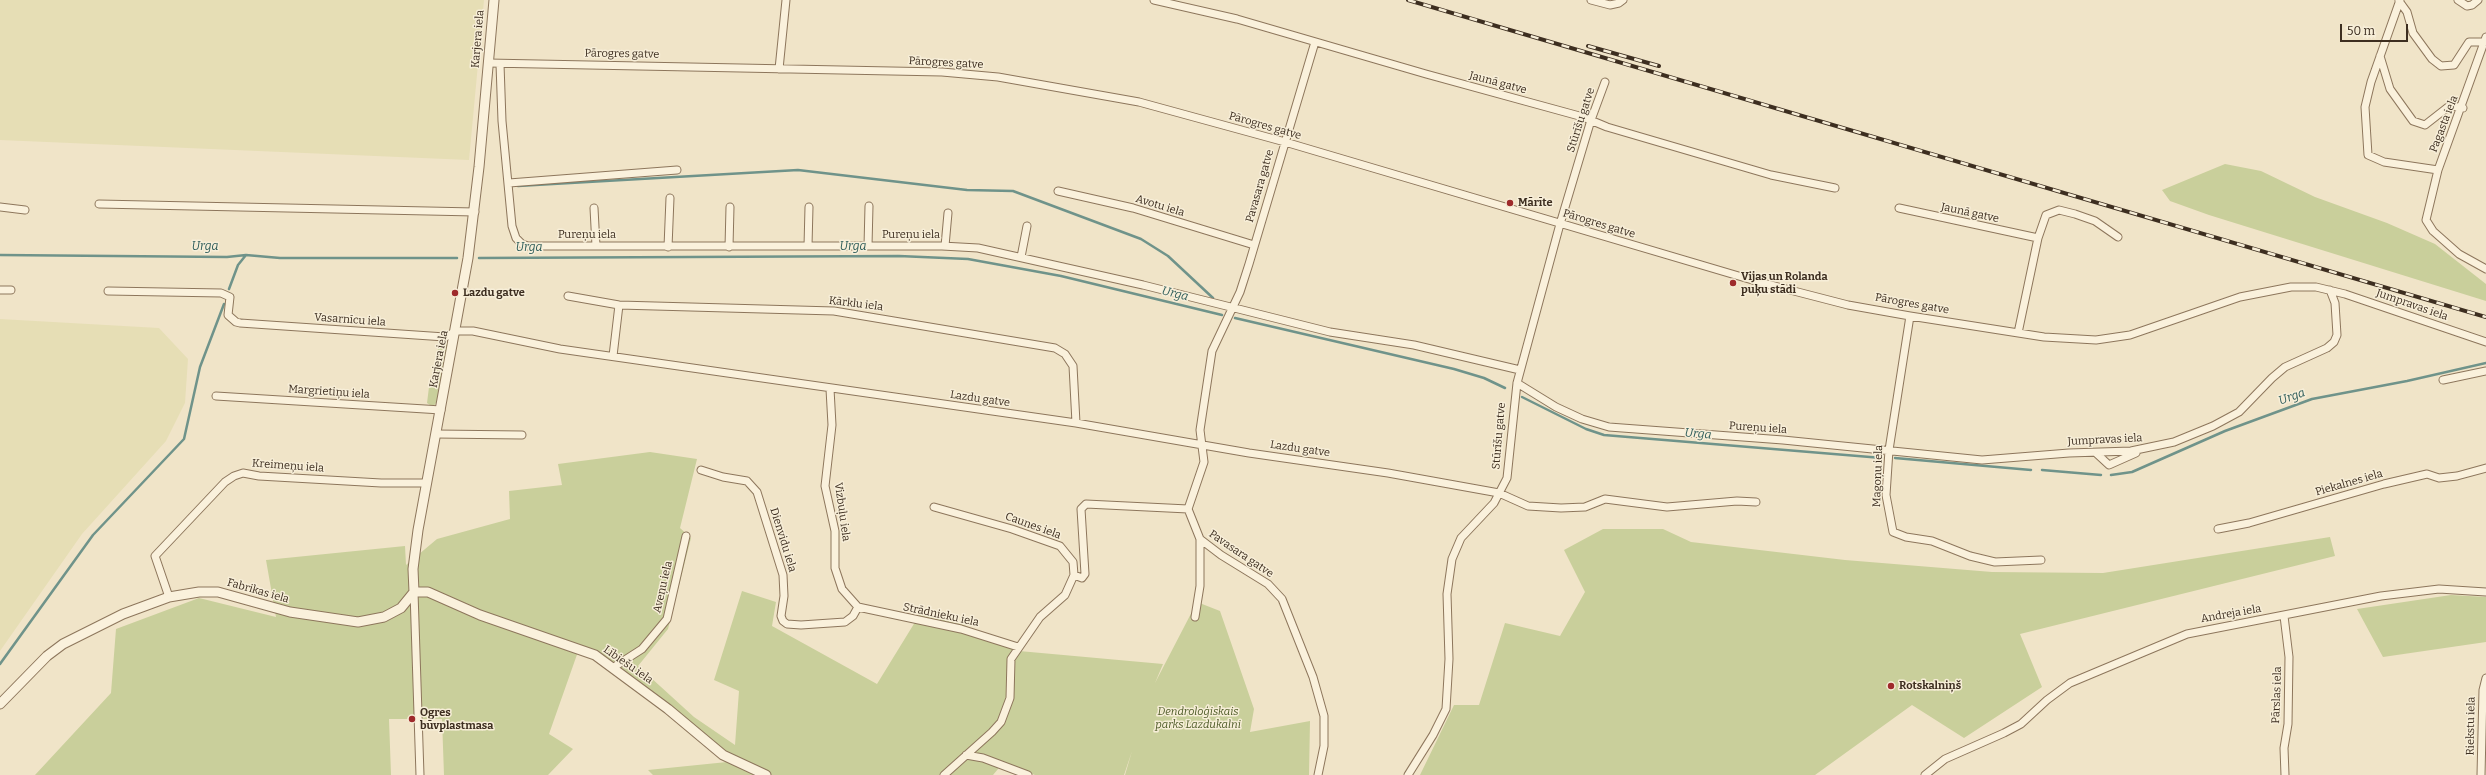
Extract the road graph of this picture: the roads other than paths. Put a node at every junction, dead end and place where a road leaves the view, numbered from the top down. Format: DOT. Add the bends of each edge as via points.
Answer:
graph roads {
  1 [pos="494,0"];
  2 [pos="786,0"];
  3 [pos="1154,0"];
  4 [pos="1592,0"];
  5 [pos="1623,0"];
  6 [pos="2458,0"];
  7 [pos="2478,0"];
  8 [pos="2399,1"];
  9 [pos="2485,40"];
  10 [pos="1314,42"];
  11 [pos="2380,56"];
  12 [pos="488,63"];
  13 [pos="500,64"];
  14 [pos="779,69"];
  15 [pos="1605,82"];
  16 [pos="2462,108"];
  17 [pos="1591,120"];
  18 [pos="1285,142"];
  19 [pos="677,170"];
  20 [pos="2438,170"];
  21 [pos="509,183"];
  22 [pos="1835,188"];
  23 [pos="1058,191"];
  24 [pos="670,198"];
  25 [pos="98,204"];
  26 [pos="869,206"];
  27 [pos="0,207"];
  28 [pos="730,207"];
  29 [pos="809,207"];
  30 [pos="594,208"];
  31 [pos="1899,208"];
  32 [pos="25,210"];
  33 [pos="474,212"];
  34 [pos="948,213"];
  35 [pos="1560,224"];
  36 [pos="1027,226"];
  37 [pos="2118,237"];
  38 [pos="2038,238"];
  39 [pos="1254,245"];
  40 [pos="596,246"];
  41 [pos="808,246"];
  42 [pos="868,246"];
  43 [pos="945,246"];
  44 [pos="668,247"];
  45 [pos="729,247"];
  46 [pos="1021,257"];
  47 [pos="2486,269"];
  48 [pos="0,290"];
  49 [pos="11,290"];
  50 [pos="2330,290"];
  51 [pos="108,291"];
  52 [pos="568,296"];
  53 [pos="619,305"];
  54 [pos="1231,310"];
  55 [pos="1910,316"];
  56 [pos="457,331"];
  57 [pos="2018,333"];
  58 [pos="2486,342"];
  59 [pos="613,356"];
  60 [pos="1520,370"];
  61 [pos="2486,371"];
  62 [pos="2442,380"];
  63 [pos="1517,382"];
  64 [pos="830,389"];
  65 [pos="216,396"];
  66 [pos="441,410"];
  67 [pos="1076,423"];
  68 [pos="436,434"];
  69 [pos="522,435"];
  70 [pos="1203,446"];
  71 [pos="1889,450"];
  72 [pos="2142,450"];
  73 [pos="2096,454"];
  74 [pos="2486,468"];
  75 [pos="701,470"];
  76 [pos="426,483"];
  77 [pos="1499,493"];
  78 [pos="1756,502"];
  79 [pos="934,508"];
  80 [pos="1188,509"];
  81 [pos="2218,529"];
  82 [pos="686,536"];
  83 [pos="1200,539"];
  84 [pos="2041,560"];
  85 [pos="1074,575"];
  86 [pos="414,592"];
  87 [pos="2486,592"];
  88 [pos="169,597"];
  89 [pos="858,607"];
  90 [pos="2284,616"];
  91 [pos="1195,617"];
  92 [pos="1018,647"];
  93 [pos="614,667"];
  94 [pos="2486,678"];
  95 [pos="0,704"];
  96 [pos="966,755"];
  97 [pos="420,775"];
  98 [pos="766,775"];
  99 [pos="944,775"];
  100 [pos="1028,775"];
  101 [pos="1318,775"];
  102 [pos="1408,775"];
  103 [pos="1925,775"];
  104 [pos="2285,775"];
  105 [pos="2481,775"];
  1 -- 12 [label="street, Karjera iela"];
  2 -- 14 [label="street"];
  3 -- 10 [label="street, Jaunā gatve" via="1237,19"];
  4 -- 5 [label="street" via="1610,5 1619,4"];
  6 -- 7 [label="street" via="2467,6"];
  8 -- 9 [label="street" via="2406,12 2413,33 2440,66 2454,65 2469,42"];
  8 -- 11 [label="street"];
  9 -- 16 [label="street, Pagasta iela"];
  10 -- 17 [label="street, Jaunā gatve"];
  10 -- 18 [label="street, Pavasara gatve"];
  11 -- 16 [label="street" via="2390,89 2413,121 2425,125 2448,107"];
  11 -- 20 [label="street" via="2365,107 2368,155 2384,162"];
  12 -- 13 [label="street, Pārogres gatve"];
  12 -- 33 [label="street, Karjera iela"];
  13 -- 14 [label="street, Pārogres gatve"];
  13 -- 21 [label="street" via="502,121"];
  14 -- 18 [label="street, Pārogres gatve" via="942,72 998,77 1139,102"];
  15 -- 17 [label="street, Stūrīšu gatve"];
  16 -- 20 [label="street, Pagasta iela"];
  17 -- 22 [label="street, Jaunā gatve" via="1607,127 1771,175"];
  17 -- 35 [label="street, Stūrīšu gatve"];
  18 -- 35 [label="street, Pārogres gatve"];
  18 -- 39 [label="street, Pavasara gatve"];
  19 -- 21 [label="street"];
  20 -- 47 [label="street, Pagasta iela" via="2426,220 2433,231 2459,254"];
  21 -- 40 [label="street, Pureņu iela" via="514,234 522,244"];
  23 -- 39 [label="street, Avotu iela" via="1133,208"];
  24 -- 44 [label="street"];
  25 -- 33 [label="street"];
  26 -- 42 [label="street"];
  27 -- 32 [label="street"];
  28 -- 45 [label="street"];
  29 -- 41 [label="street"];
  30 -- 40 [label="street"];
  31 -- 38 [label="street, Jaunā gatve"];
  33 -- 56 [label="street, Karjera iela"];
  34 -- 43 [label="street"];
  35 -- 55 [label="street, Pārogres gatve" via="1810,296"];
  35 -- 60 [label="street, Stūrīšu gatve"];
  36 -- 46 [label="street"];
  37 -- 38 [label="street" via="2095,221 2059,210 2046,215"];
  38 -- 57 [label="street"];
  39 -- 54 [label="street, Pavasara gatve" via="1240,292"];
  40 -- 44 [label="street, Pureņu iela"];
  41 -- 42 [label="street, Pureņu iela"];
  41 -- 45 [label="street, Pureņu iela"];
  42 -- 43 [label="street, Pureņu iela"];
  43 -- 46 [label="street, Pureņu iela" via="978,248"];
  44 -- 45 [label="street, Pureņu iela"];
  46 -- 54 [label="street, Pureņu iela" via="1143,285"];
  48 -- 49 [label="street"];
  50 -- 57 [label="street, Jumpravas iela" via="2291,287 2240,297 2130,335 2114,338 2072,340"];
  50 -- 58 [label="street, Jumpravas iela"];
  50 -- 72 [label="street, Jumpravas iela" via="2336,303 2337,335 2327,348 2285,367 2238,412 2194,436"];
  51 -- 56 [label="street, Vasarnīcu iela" via="221,293 230,297 228,315 240,323 445,337"];
  52 -- 53 [label="street, Kārklu iela"];
  53 -- 59 [label="street"];
  53 -- 67 [label="street, Kārklu iela" via="834,312 1055,348 1065,354 1073,366"];
  54 -- 60 [label="street, Pureņu iela" via="1330,332 1414,345"];
  54 -- 70 [label="street, Pavasara gatve" via="1212,351 1207,370 1200,430"];
  55 -- 57 [label="street, Pārogres gatve"];
  55 -- 71 [label="street, Magoņu iela"];
  56 -- 59 [label="street, Lazdu gatve" via="473,331 560,349"];
  56 -- 66 [label="street, Karjera iela"];
  59 -- 64 [label="street, Lazdu gatve"];
  60 -- 63 [label="street, Stūrīšu gatve"];
  61 -- 62 [label="street"];
  63 -- 71 [label="street, Pureņu iela" via="1556,407 1582,419 1609,427"];
  63 -- 77 [label="street, Stūrīšu gatve" via="1507,478"];
  64 -- 67 [label="street, Lazdu gatve"];
  64 -- 89 [label="street, Vizbuļu iela" via="832,424 825,486 835,531 835,568 842,589"];
  65 -- 66 [label="street, Margrietiņu iela"];
  66 -- 68 [label="street, Karjera iela"];
  67 -- 70 [label="street, Lazdu gatve"];
  68 -- 69 [label="street"];
  68 -- 76 [label="street, Karjera iela"];
  70 -- 77 [label="street, Lazdu gatve" via="1388,473"];
  70 -- 80 [label="street" via="1204,462"];
  71 -- 73 [label="street, Jumpravas iela" via="1982,460 2069,453"];
  71 -- 84 [label="street, Magoņu iela" via="1886,495 1893,532 1932,541 1970,556 1995,562"];
  72 -- 73 [label="street, Jumpravas iela"];
  72 -- 73 [label="street" via="2109,465"];
  74 -- 81 [label="street, Piekalnes iela" via="2457,476 2440,478 2427,474 2391,482 2249,523"];
  75 -- 89 [label="street, Dienvidu iela" via="747,481 757,492 783,575 783,621 787,624 801,625 845,622 853,616"];
  76 -- 86 [label="street, Karjera iela" via="415,551"];
  76 -- 88 [label="street, Kreimeņu iela" via="381,483 243,473 234,476 225,482 155,556"];
  77 -- 78 [label="street, Lazdu gatve" via="1528,506 1561,508 1585,506 1605,499 1667,507 1737,501"];
  77 -- 102 [label="street, Stūrīšu gatve" via="1455,549 1447,594 1450,659 1446,704 1434,735"];
  79 -- 85 [label="street, Caunes iela" via="1012,529 1060,546 1073,562"];
  80 -- 83 [label="street, Pavasara gatve"];
  80 -- 85 [label="street" via="1086,504 1081,508 1085,574 1082,578"];
  82 -- 93 [label="street, Aveņu iela" via="667,619 642,649"];
  83 -- 91 [label="street" via="1200,586"];
  83 -- 101 [label="street, Pavasara gatve" via="1268,584 1282,599 1313,677 1324,716 1324,746"];
  85 -- 92 [label="street" via="1065,595 1048,608 1027,639"];
  86 -- 88 [label="street, Fabrikas iela" via="401,608 384,617 358,622 290,612 218,592"];
  86 -- 93 [label="street, Lībiešu iela" via="428,592 480,615 595,655"];
  86 -- 97 [label="street, Karjera iela"];
  87 -- 90 [label="street, Andreja iela" via="2452,589 2419,591 2381,596"];
  88 -- 95 [label="street, Fabrikas iela" via="112,618 63,644 47,656"];
  89 -- 92 [label="street, Strādnieku iela" via="961,629"];
  90 -- 103 [label="street, Andreja iela" via="2212,628 2174,638 2070,683 2020,724 1945,759"];
  90 -- 104 [label="street, Pārslas iela" via="2289,657"];
  92 -- 96 [label="street" via="1011,659 1010,698 1001,722"];
  93 -- 98 [label="street, Lībiešu iela" via="723,755"];
  94 -- 105 [label="street, Riekstu iela" via="2483,690"];
  96 -- 99 [label="street"];
  96 -- 100 [label="street" via="983,758"];
}
